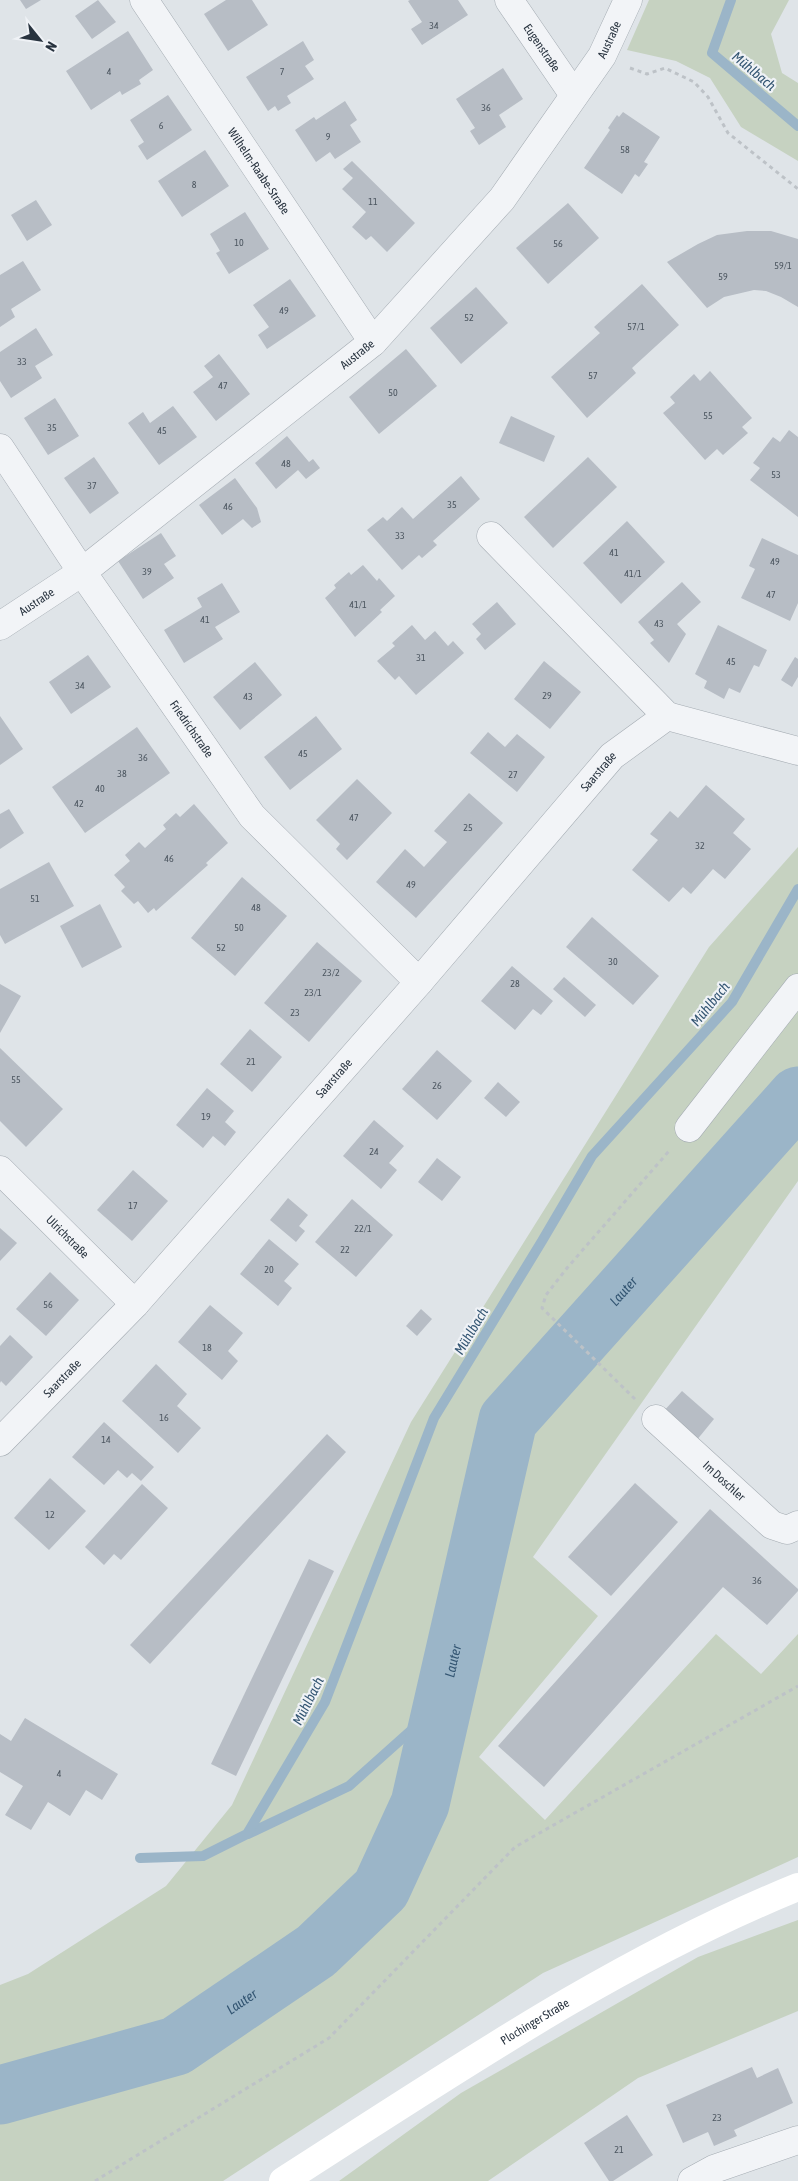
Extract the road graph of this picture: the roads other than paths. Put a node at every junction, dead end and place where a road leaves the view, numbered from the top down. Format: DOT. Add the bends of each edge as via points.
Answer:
graph roads {
  1 [pos="144,0"];
  2 [pos="510,0"];
  3 [pos="628,0"];
  4 [pos="574,96"];
  5 [pos="373,342"];
  6 [pos="0,448"];
  7 [pos="491,536"];
  8 [pos="82,572"];
  9 [pos="0,626"];
  10 [pos="667,716"];
  11 [pos="798,751"];
  12 [pos="419,982"];
  13 [pos="798,988"];
  14 [pos="689,1128"];
  15 [pos="0,1170"];
  16 [pos="134,1304"];
  17 [pos="656,1419"];
  18 [pos="0,1442"];
  19 [pos="798,1525"];
  20 [pos="798,1887"];
  21 [pos="798,2140"];
  22 [pos="283,2181"];
  23 [pos="692,2181"];
  1 -- 5 [label="street, Wilhelm-Raabe-Straße"];
  2 -- 4 [label="street, Eugenstraße"];
  3 -- 4 [label="street, Austraße" via="602,56"];
  4 -- 5 [label="street, Austraße" via="502,199"];
  5 -- 8 [label="street, Austraße"];
  6 -- 8 [label="street, Friedrichstraße"];
  7 -- 10 [label="street"];
  8 -- 9 [label="street, Austraße"];
  8 -- 12 [label="street, Friedrichstraße" via="252,816"];
  10 -- 11 [label="street"];
  10 -- 12 [label="street, Saarstraße" via="612,756"];
  12 -- 16 [label="street, Saarstraße"];
  13 -- 14 [label="street"];
  15 -- 16 [label="street, Ulrichstraße"];
  16 -- 18 [label="street, Saarstraße"];
  17 -- 19 [label="street, Im Doschler" via="772,1525 787,1530"];
  20 -- 22 [label="main road, Plochinger Straße" via="699,1930 604,1982 458,2069"];
  21 -- 23 [label="street" via="714,2169"];
}
